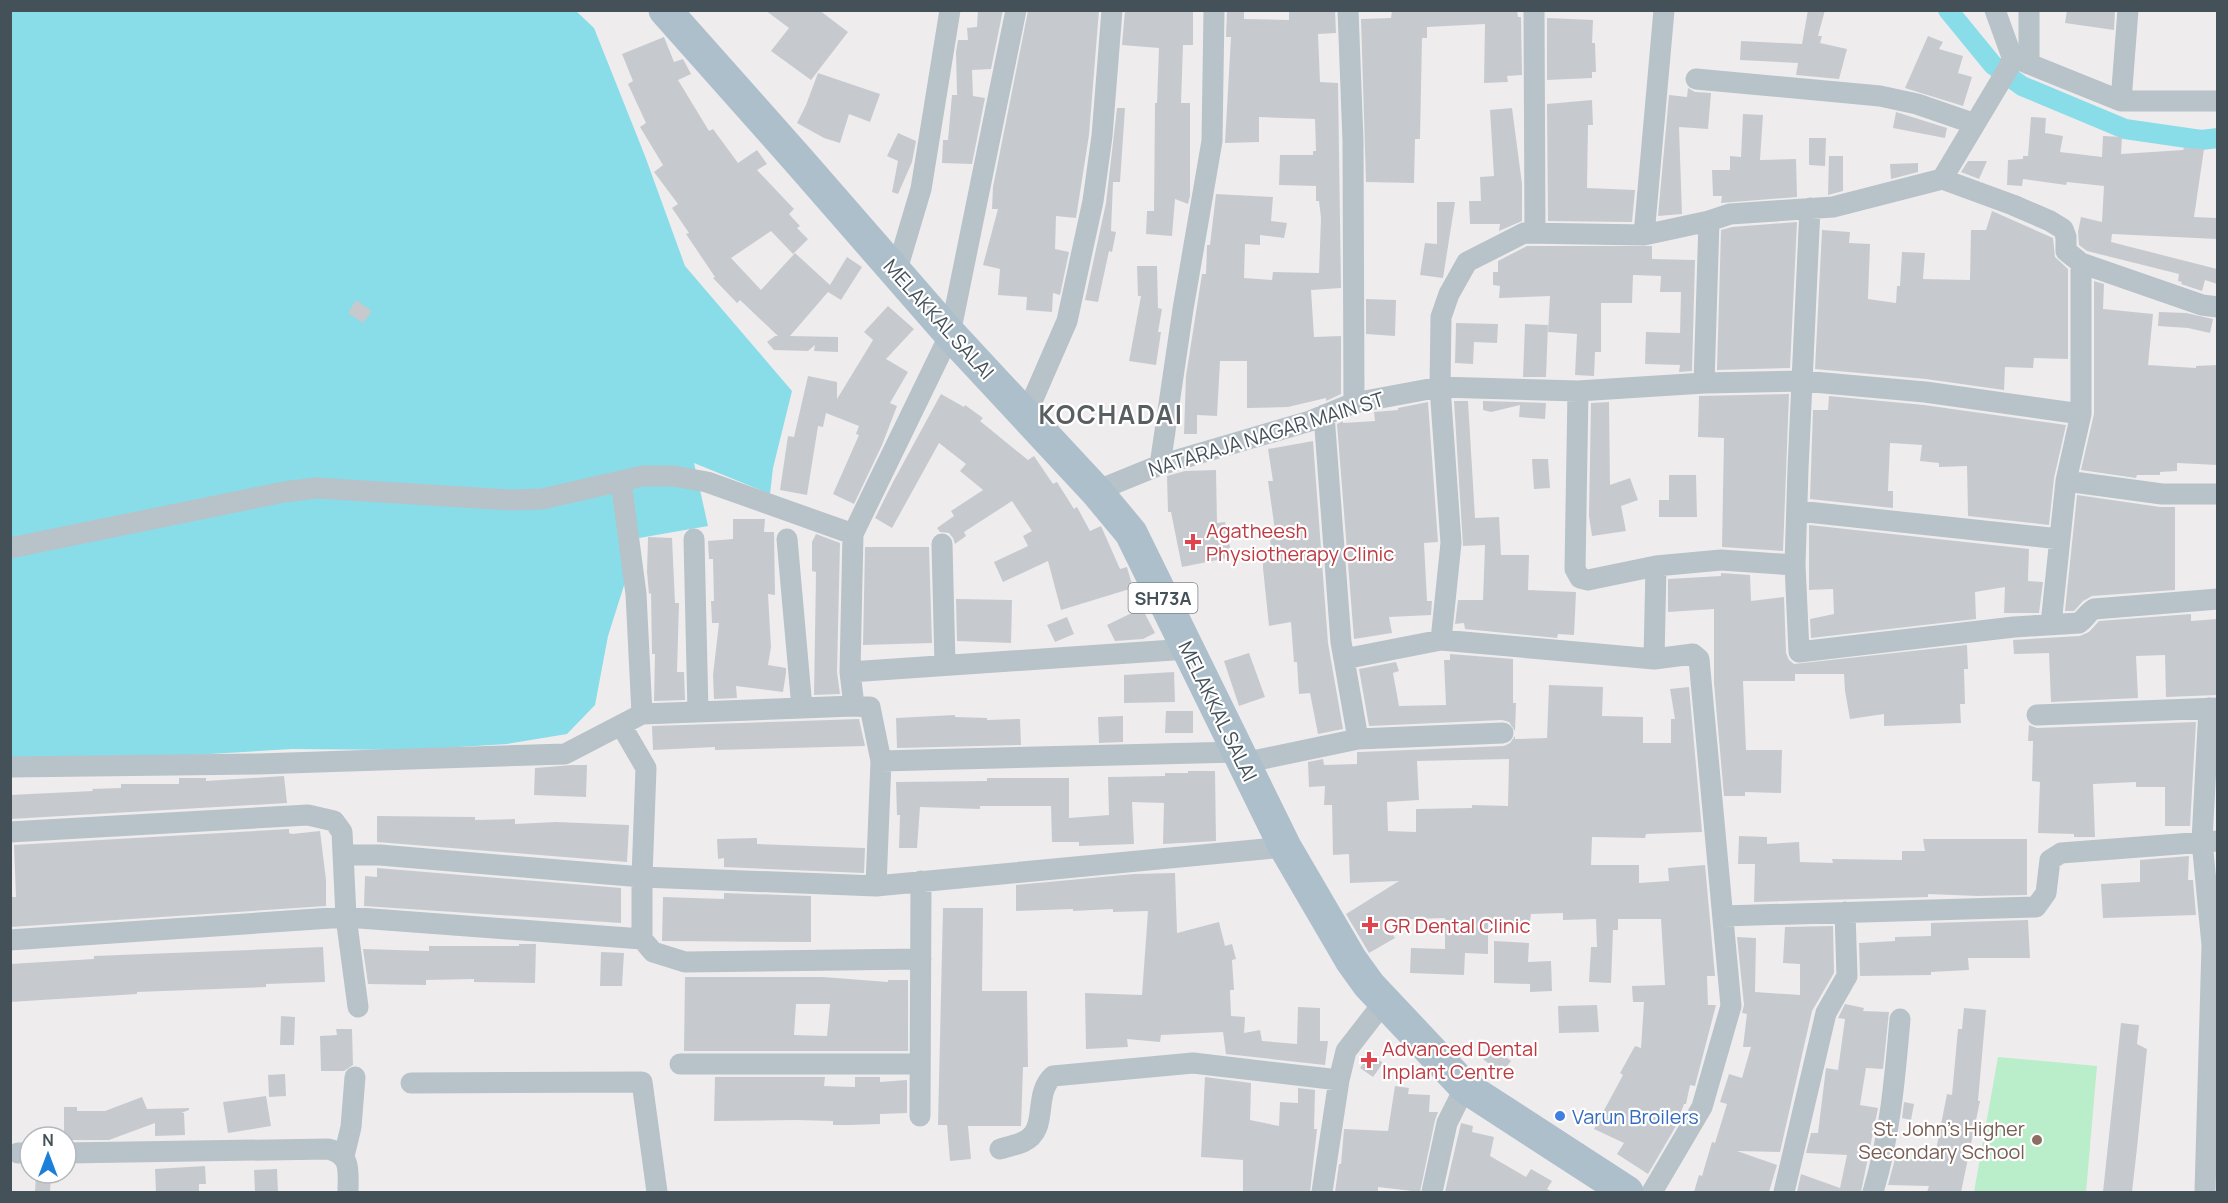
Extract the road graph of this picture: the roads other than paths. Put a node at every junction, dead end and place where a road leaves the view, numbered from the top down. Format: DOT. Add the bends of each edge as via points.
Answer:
graph roads {
  1 [pos="665,10"];
  2 [pos="950,10"];
  3 [pos="1016,10"];
  4 [pos="1112,10"];
  5 [pos="1214,10"];
  6 [pos="1348,10"];
  7 [pos="1534,10"];
  8 [pos="1664,10"];
  9 [pos="1995,10"];
  10 [pos="2029,10"];
  11 [pos="2128,10"];
  12 [pos="2017,62"];
  13 [pos="1696,79"];
  14 [pos="2121,100"];
  15 [pos="2217,100"];
  16 [pos="1975,124"];
  17 [pos="1942,179"];
  18 [pos="1810,208"];
  19 [pos="1709,221"];
  20 [pos="1534,233"];
  21 [pos="1644,235"];
  22 [pos="2081,263"];
  23 [pos="896,273"];
  24 [pos="2217,307"];
  25 [pos="950,334"];
  26 [pos="1802,381"];
  27 [pos="1704,383"];
  28 [pos="1440,387"];
  29 [pos="1578,391"];
  30 [pos="1354,403"];
  31 [pos="2081,414"];
  32 [pos="1026,415"];
  33 [pos="1324,415"];
  34 [pos="1160,465"];
  35 [pos="621,481"];
  36 [pos="2066,481"];
  37 [pos="1096,491"];
  38 [pos="2217,494"];
  39 [pos="1798,511"];
  40 [pos="853,534"];
  41 [pos="694,539"];
  42 [pos="787,539"];
  43 [pos="2060,539"];
  44 [pos="942,544"];
  45 [pos="10,548"];
  46 [pos="1795,565"];
  47 [pos="1656,566"];
  48 [pos="2217,599"];
  49 [pos="2051,624"];
  50 [pos="1441,640"];
  51 [pos="1188,649"];
  52 [pos="1344,659"];
  53 [pos="1654,659"];
  54 [pos="945,665"];
  55 [pos="850,672"];
  56 [pos="854,706"];
  57 [pos="802,708"];
  58 [pos="2213,708"];
  59 [pos="698,712"];
  60 [pos="642,714"];
  61 [pos="2037,715"];
  62 [pos="621,725"];
  63 [pos="1503,733"];
  64 [pos="1358,739"];
  65 [pos="1241,758"];
  66 [pos="881,761"];
  67 [pos="10,767"];
  68 [pos="10,832"];
  69 [pos="2210,841"];
  70 [pos="1285,847"];
  71 [pos="344,855"];
  72 [pos="642,877"];
  73 [pos="921,881"];
  74 [pos="876,886"];
  75 [pos="1845,912"];
  76 [pos="1723,916"];
  77 [pos="346,917"];
  78 [pos="642,939"];
  79 [pos="10,940"];
  80 [pos="2215,945"];
  81 [pos="921,959"];
  82 [pos="1384,1002"];
  83 [pos="358,1007"];
  84 [pos="1900,1019"];
  85 [pos="680,1064"];
  86 [pos="920,1064"];
  87 [pos="355,1077"];
  88 [pos="1339,1080"];
  89 [pos="411,1083"];
  90 [pos="1466,1087"];
  91 [pos="920,1116"];
  92 [pos="1000,1149"];
  93 [pos="78,1153"];
  94 [pos="344,1156"];
  95 [pos="348,1192"];
  96 [pos="656,1192"];
  97 [pos="1322,1192"];
  98 [pos="1432,1192"];
  99 [pos="1627,1192"];
  100 [pos="1652,1192"];
  101 [pos="1784,1192"];
  102 [pos="1873,1192"];
  103 [pos="2205,1192"];
  1 -- 23 [label="main road, MELAKKAL SALAI / SH73A"];
  2 -- 23 [label="street" via="921,189"];
  3 -- 25 [label="street"];
  4 -- 32 [label="street" via="1093,201 1067,321"];
  5 -- 34 [label="street" via="1212,141"];
  6 -- 30 [label="street"];
  7 -- 20 [label="street"];
  8 -- 21 [label="street"];
  9 -- 12 [label="street"];
  10 -- 12 [label="street"];
  11 -- 14 [label="street"];
  12 -- 14 [label="street"];
  12 -- 16 [label="street" via="1997,86"];
  13 -- 16 [label="street" via="1880,96"];
  14 -- 15 [label="street"];
  16 -- 17 [label="street"];
  17 -- 18 [label="street" via="1833,207"];
  17 -- 22 [label="street" via="2050,221 2063,229 2066,251"];
  18 -- 19 [label="street" via="1730,214"];
  18 -- 26 [label="street"];
  19 -- 21 [label="street"];
  19 -- 27 [label="street"];
  20 -- 21 [label="street"];
  20 -- 28 [label="street" via="1524,233 1467,262 1441,317"];
  22 -- 24 [label="street"];
  22 -- 31 [label="street"];
  23 -- 25 [label="main road, MELAKKAL SALAI / SH73A"];
  25 -- 32 [label="main road, MELAKKAL SALAI / SH73A"];
  25 -- 40 [label="street"];
  26 -- 27 [label="street, NATARAJA NAGAR MAIN ST"];
  26 -- 31 [label="street, NATARAJA NAGAR MAIN ST" via="1925,392"];
  26 -- 39 [label="street"];
  27 -- 29 [label="street, NATARAJA NAGAR MAIN ST"];
  28 -- 29 [label="street, NATARAJA NAGAR MAIN ST"];
  28 -- 30 [label="street, NATARAJA NAGAR MAIN ST"];
  28 -- 50 [label="street" via="1451,543"];
  29 -- 47 [label="street" via="1575,569 1580,578 1588,580"];
  30 -- 33 [label="street, NATARAJA NAGAR MAIN ST"];
  31 -- 36 [label="street"];
  32 -- 37 [label="main road, MELAKKAL SALAI / SH73A"];
  33 -- 34 [label="street, NATARAJA NAGAR MAIN ST"];
  33 -- 52 [label="street"];
  34 -- 37 [label="street, NATARAJA NAGAR MAIN ST"];
  35 -- 40 [label="street" via="674,476 707,482"];
  35 -- 45 [label="street" via="542,499 511,500 316,488 249,498"];
  35 -- 60 [label="street" via="636,594"];
  36 -- 38 [label="street" via="2162,494"];
  36 -- 43 [label="street"];
  37 -- 51 [label="main road, MELAKKAL SALAI / SH73A" via="1131,533"];
  39 -- 43 [label="street"];
  39 -- 46 [label="street"];
  40 -- 55 [label="street"];
  41 -- 59 [label="street"];
  42 -- 57 [label="street"];
  43 -- 49 [label="street"];
  44 -- 54 [label="street"];
  46 -- 47 [label="street" via="1721,560"];
  46 -- 49 [label="street" via="1799,652"];
  47 -- 53 [label="street"];
  48 -- 49 [label="street" via="2094,609 2079,623"];
  50 -- 52 [label="street"];
  50 -- 53 [label="street"];
  51 -- 54 [label="street"];
  51 -- 65 [label="main road, MELAKKAL SALAI / SH73A"];
  52 -- 64 [label="street"];
  53 -- 76 [label="street" via="1693,654 1699,659"];
  54 -- 55 [label="street"];
  55 -- 56 [label="street"];
  56 -- 57 [label="street"];
  56 -- 66 [label="street" via="870,707"];
  57 -- 59 [label="street"];
  58 -- 61 [label="street"];
  58 -- 69 [label="street"];
  59 -- 60 [label="street"];
  60 -- 62 [label="street"];
  62 -- 67 [label="street" via="565,754"];
  62 -- 72 [label="street" via="646,768"];
  63 -- 64 [label="street"];
  64 -- 65 [label="street"];
  65 -- 66 [label="street"];
  65 -- 70 [label="main road, MELAKKAL SALAI / SH73A"];
  66 -- 74 [label="street"];
  68 -- 71 [label="street" via="308,815 334,821 342,832"];
  69 -- 75 [label="street" via="2061,853 2050,860 2046,893 2036,907"];
  69 -- 80 [label="street"];
  70 -- 73 [label="street"];
  70 -- 82 [label="main road, MELAKKAL SALAI / SH73A" via="1351,960"];
  71 -- 72 [label="street"];
  71 -- 77 [label="street"];
  72 -- 74 [label="street"];
  72 -- 78 [label="street"];
  73 -- 74 [label="street"];
  73 -- 81 [label="street"];
  75 -- 76 [label="street"];
  75 -- 101 [label="street" via="1847,976 1826,1013"];
  76 -- 100 [label="street" via="1731,1006 1702,1107"];
  77 -- 78 [label="street"];
  77 -- 79 [label="street"];
  77 -- 83 [label="street"];
  78 -- 81 [label="street" via="653,952 685,962"];
  80 -- 103 [label="street"];
  81 -- 86 [label="street"];
  82 -- 88 [label="street" via="1346,1051"];
  82 -- 90 [label="main road, MELAKKAL SALAI / SH73A"];
  84 -- 102 [label="street" via="1894,1096"];
  85 -- 86 [label="street"];
  86 -- 91 [label="street"];
  87 -- 94 [label="street"];
  88 -- 92 [label="street" via="1193,1063 1053,1076 1044,1084 1037,1130 1025,1142"];
  88 -- 97 [label="street"];
  89 -- 96 [label="street" via="642,1082"];
  90 -- 98 [label="street" via="1447,1123"];
  90 -- 99 [label="main road, MELAKKAL SALAI / SH73A"];
  93 -- 94 [label="street" via="328,1149"];
  94 -- 95 [label="street"];
}
